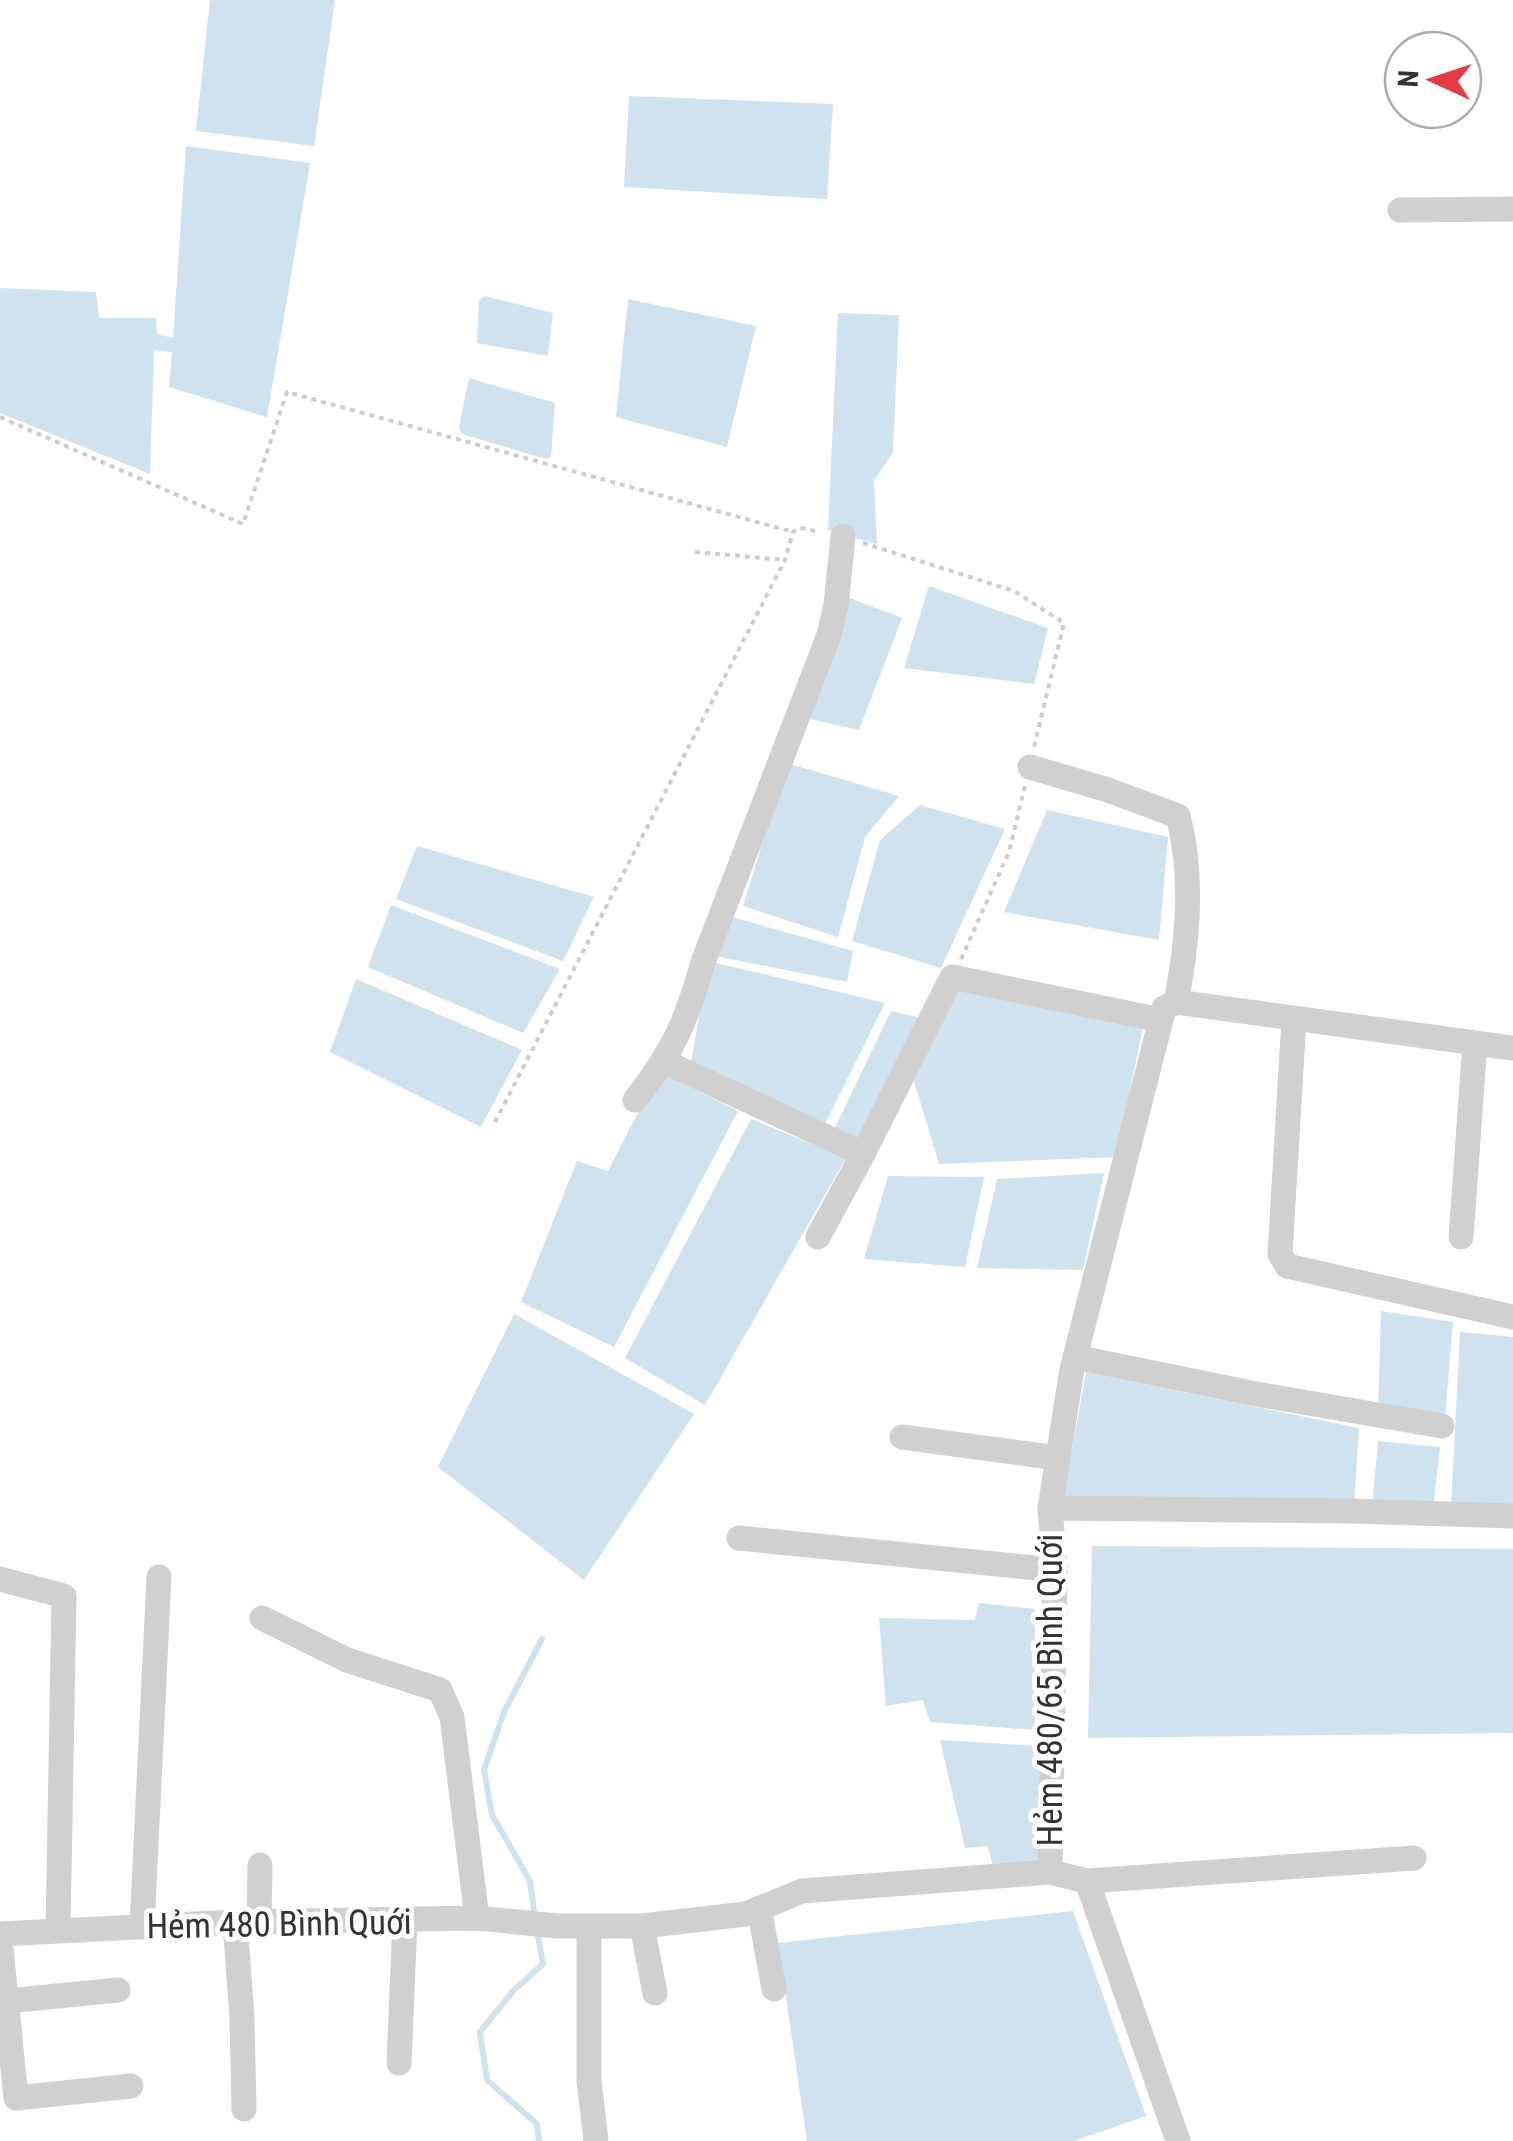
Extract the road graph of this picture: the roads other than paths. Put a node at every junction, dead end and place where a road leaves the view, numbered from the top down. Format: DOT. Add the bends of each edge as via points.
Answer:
graph roads {
  1 [pos="1513,209"];
  2 [pos="1400,210"];
  3 [pos="843,536"];
  4 [pos="1030,767"];
  5 [pos="1168,1011"];
  6 [pos="1294,1018"];
  7 [pos="1475,1043"];
  8 [pos="1513,1048"];
  9 [pos="665,1062"];
  10 [pos="635,1100"];
  11 [pos="863,1154"];
  12 [pos="818,1237"];
  13 [pos="1461,1237"];
  14 [pos="1513,1316"];
  15 [pos="1075,1357"];
  16 [pos="1442,1426"];
  17 [pos="902,1437"];
  18 [pos="1058,1458"];
  19 [pos="1050,1508"];
  20 [pos="1513,1516"];
  21 [pos="739,1538"];
  22 [pos="1055,1570"];
  23 [pos="159,1577"];
  24 [pos="0,1580"];
  25 [pos="262,1618"];
  26 [pos="1414,1858"];
  27 [pos="260,1865"];
  28 [pos="1050,1872"];
  29 [pos="1086,1881"];
  30 [pos="759,1908"];
  31 [pos="477,1918"];
  32 [pos="405,1921"];
  33 [pos="247,1922"];
  34 [pos="642,1926"];
  35 [pos="142,1927"];
  36 [pos="589,1928"];
  37 [pos="58,1932"];
  38 [pos="0,1936"];
  39 [pos="118,1990"];
  40 [pos="774,1990"];
  41 [pos="654,1993"];
  42 [pos="6,2001"];
  43 [pos="399,2063"];
  44 [pos="131,2086"];
  45 [pos="244,2109"];
  46 [pos="596,2141"];
  47 [pos="1178,2141"];
  1 -- 2 [label="street"];
  3 -- 9 [label="street" via="829,635"];
  4 -- 5 [label="street, Hẻm 480/65 Bình Quới" via="1178,816 1186,846 1188,946"];
  5 -- 6 [label="street"];
  5 -- 11 [label="street" via="952,976"];
  5 -- 15 [label="street, Hẻm 480/65 Bình Quới"];
  6 -- 7 [label="street"];
  6 -- 14 [label="street" via="1280,1254 1287,1266"];
  7 -- 8 [label="street"];
  7 -- 13 [label="street"];
  9 -- 10 [label="street"];
  9 -- 11 [label="street"];
  11 -- 12 [label="street"];
  15 -- 16 [label="street"];
  15 -- 18 [label="street, Hẻm 480/65 Bình Quới"];
  17 -- 18 [label="street"];
  18 -- 19 [label="street, Hẻm 480/65 Bình Quới"];
  19 -- 20 [label="street"];
  19 -- 22 [label="street, Hẻm 480/65 Bình Quới"];
  21 -- 22 [label="street"];
  22 -- 28 [label="street, Hẻm 480/65 Bình Quới"];
  23 -- 35 [label="street"];
  24 -- 37 [label="street" via="64,1596"];
  25 -- 31 [label="street" via="347,1660 440,1690 452,1718"];
  26 -- 29 [label="street, Hẻm 480 Bình Quới"];
  27 -- 33 [label="street"];
  28 -- 29 [label="street, Hẻm 480 Bình Quới"];
  28 -- 30 [label="street, Hẻm 480 Bình Quới" via="802,1891"];
  29 -- 47 [label="street"];
  30 -- 34 [label="street, Hẻm 480 Bình Quới"];
  30 -- 40 [label="street"];
  31 -- 32 [label="street, Hẻm 480 Bình Quới"];
  31 -- 36 [label="street, Hẻm 480 Bình Quới"];
  32 -- 33 [label="street, Hẻm 480 Bình Quới"];
  32 -- 43 [label="street"];
  33 -- 35 [label="street, Hẻm 480 Bình Quới"];
  33 -- 45 [label="street"];
  34 -- 36 [label="street, Hẻm 480 Bình Quới"];
  34 -- 41 [label="street"];
  35 -- 37 [label="street, Hẻm 480 Bình Quới"];
  36 -- 46 [label="street" via="589,2081"];
  37 -- 38 [label="street, Hẻm 480 Bình Quới"];
  38 -- 42 [label="street"];
  39 -- 42 [label="street"];
  42 -- 44 [label="street" via="16,2098"];
}
